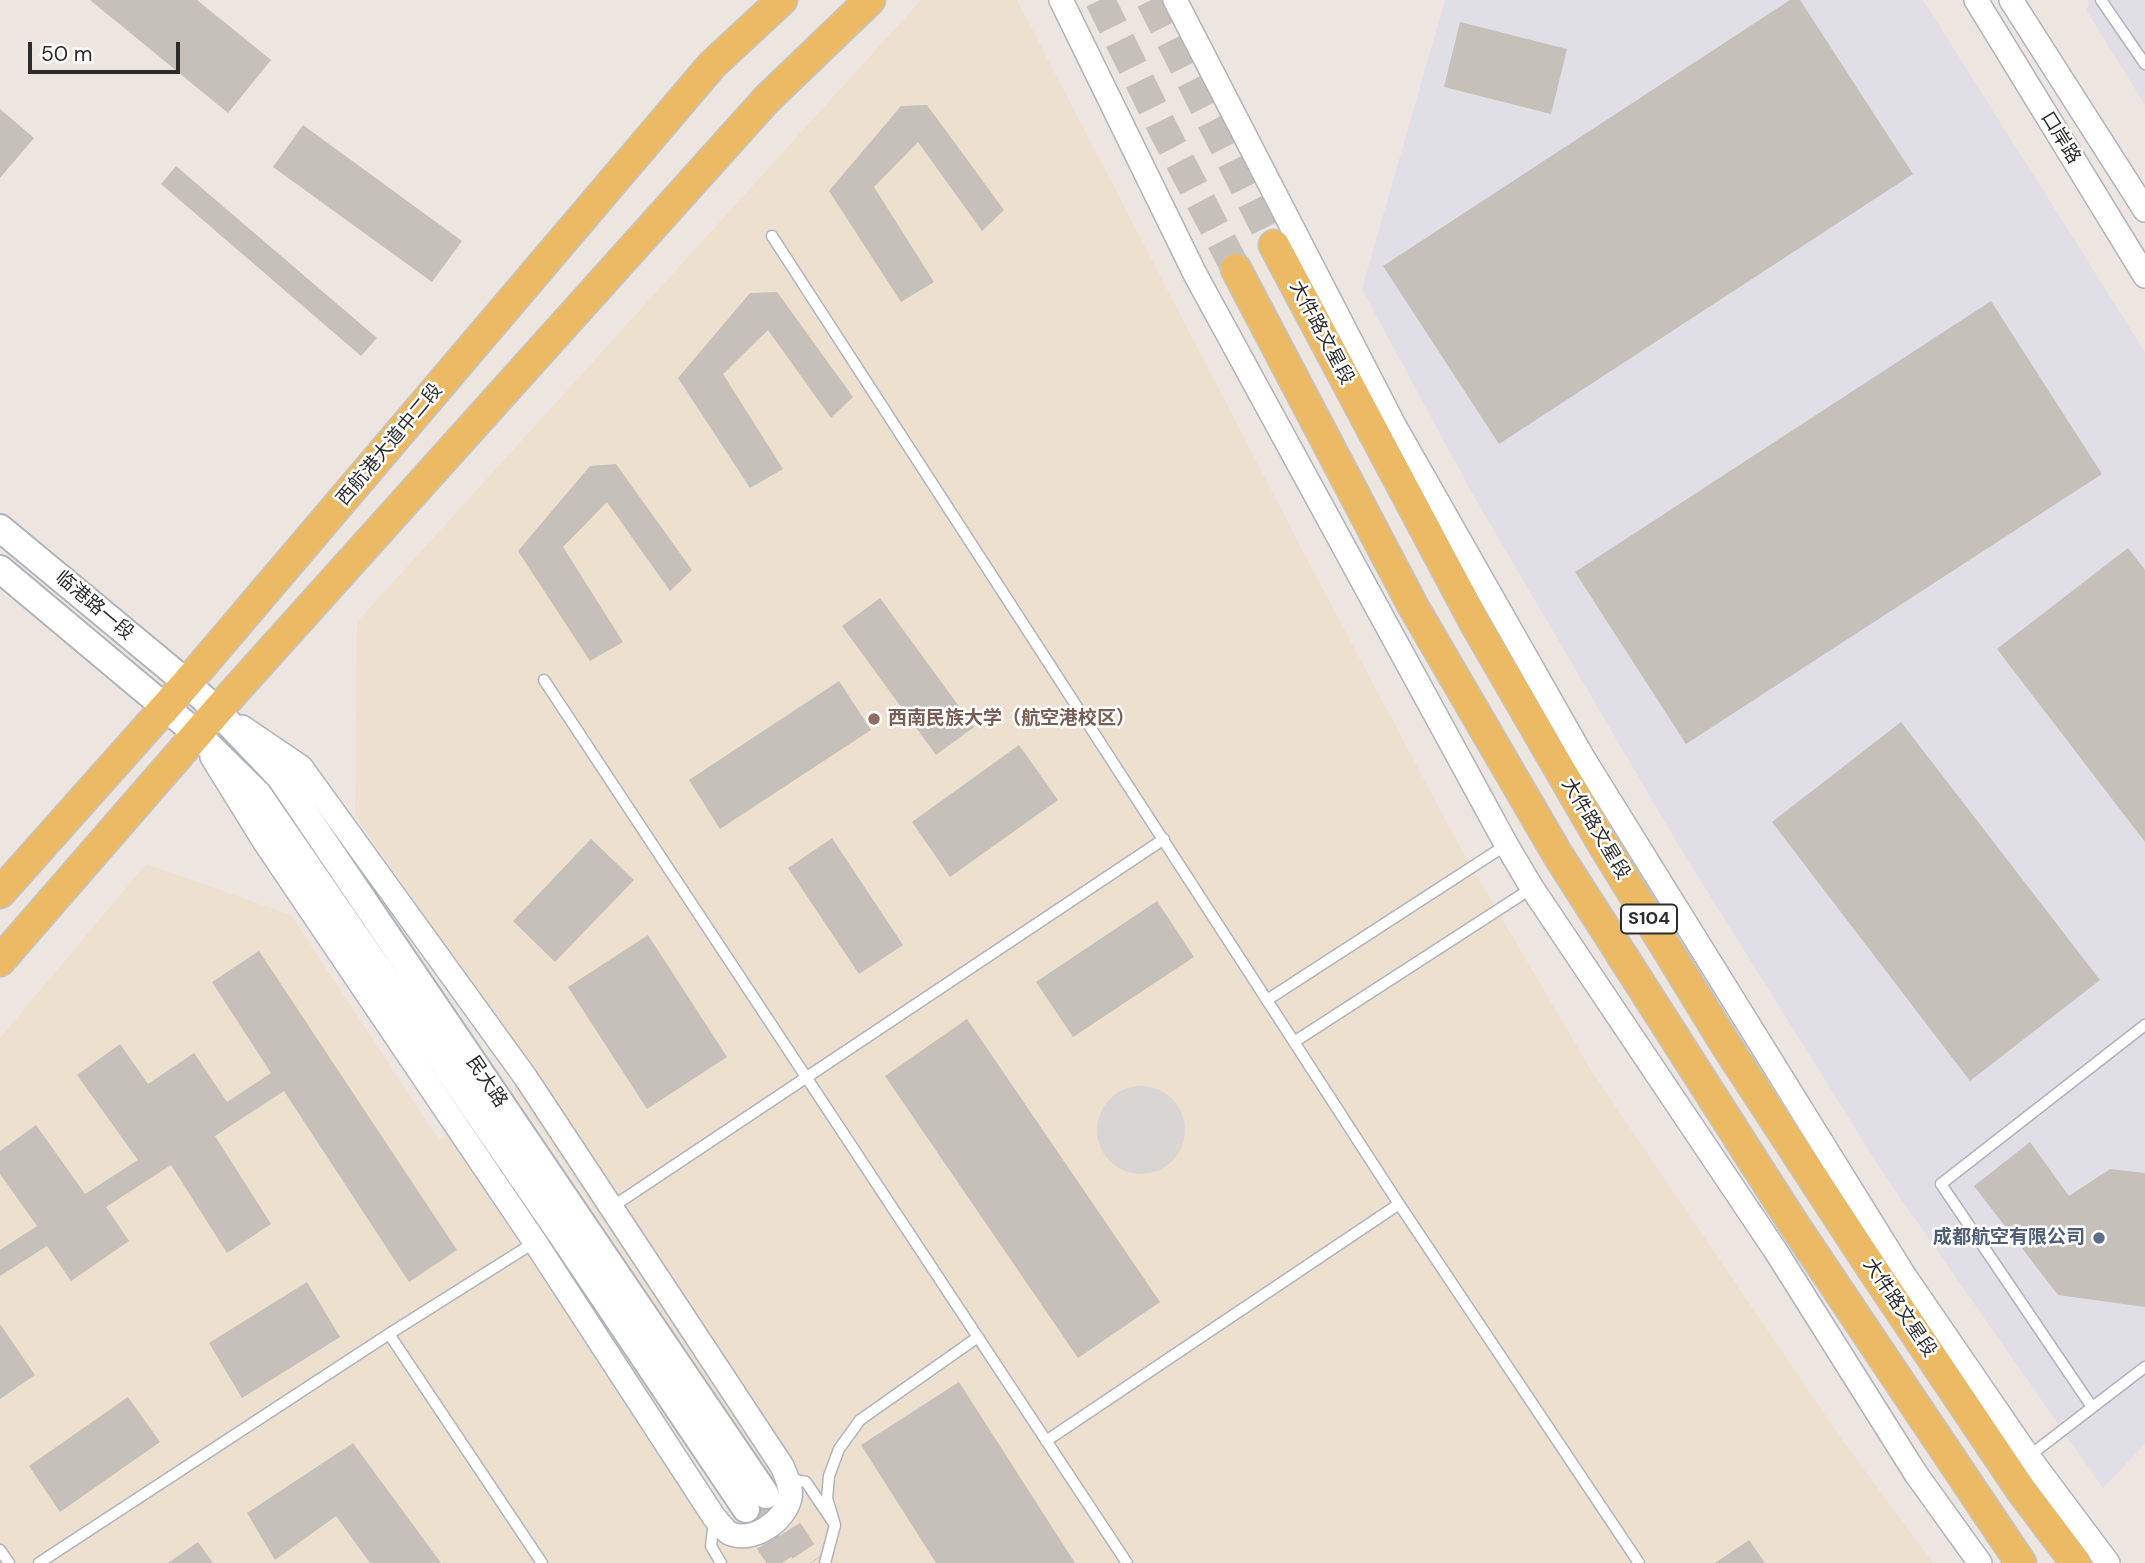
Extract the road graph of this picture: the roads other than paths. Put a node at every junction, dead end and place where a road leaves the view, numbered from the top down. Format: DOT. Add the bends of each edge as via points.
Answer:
graph roads {
  1 [pos="782,0"];
  2 [pos="870,0"];
  3 [pos="1061,0"];
  4 [pos="1175,0"];
  5 [pos="1976,0"];
  6 [pos="2011,0"];
  7 [pos="2101,0"];
  8 [pos="2145,64"];
  9 [pos="2145,210"];
  10 [pos="772,236"];
  11 [pos="1274,245"];
  12 [pos="1236,269"];
  13 [pos="2145,276"];
  14 [pos="0,528"];
  15 [pos="0,569"];
  16 [pos="544,680"];
  17 [pos="187,683"];
  18 [pos="166,707"];
  19 [pos="217,711"];
  20 [pos="197,734"];
  21 [pos="1164,839"];
  22 [pos="1506,844"];
  23 [pos="1532,888"];
  24 [pos="0,893"];
  25 [pos="0,961"];
  26 [pos="1267,1000"];
  27 [pos="2145,1025"];
  28 [pos="1294,1042"];
  29 [pos="806,1077"];
  30 [pos="1399,1204"];
  31 [pos="611,1208"];
  32 [pos="535,1242"];
  33 [pos="389,1334"];
  34 [pos="978,1337"];
  35 [pos="2145,1367"];
  36 [pos="2092,1407"];
  37 [pos="1046,1441"];
  38 [pos="2028,1456"];
  39 [pos="766,1494"];
  40 [pos="714,1517"];
  41 [pos="835,1525"];
  42 [pos="0,1550"];
  43 [pos="9,1563"];
  44 [pos="40,1563"];
  45 [pos="542,1563"];
  46 [pos="721,1563"];
  47 [pos="825,1563"];
  48 [pos="1127,1563"];
  49 [pos="1639,1563"];
  50 [pos="1980,1563"];
  51 [pos="2021,1563"];
  52 [pos="2076,1563"];
  53 [pos="2108,1563"];
  1 -- 17 [label="main road, 西航港大道中二段" via="712,65"];
  2 -- 19 [label="main road" via="766,99"];
  3 -- 22 [label="street" via="1195,274"];
  4 -- 38 [label="street" via="1394,425 1582,756 1904,1275"];
  5 -- 13 [label="street, 口岸路"];
  6 -- 9 [label="street, 口岸路"];
  7 -- 8 [label="lane"];
  10 -- 21 [label="lane"];
  11 -- 52 [label="main road, 大件路文星段 / S104" via="1476,625 1601,841 1726,1045 1879,1279 2021,1490"];
  12 -- 51 [label="main road, S104" via="1413,606 1558,855 1793,1223"];
  14 -- 17 [label="main road, 临港路一段"];
  15 -- 18 [label="main road, 临港路一段"];
  16 -- 29 [label="lane"];
  17 -- 18 [label="main road, 西航港大道中二段"];
  17 -- 19 [label="main road, 民大路"];
  18 -- 20 [label="main road, 民大路"];
  18 -- 24 [label="main road, 西航港大道中二段"];
  19 -- 20 [label="main road"];
  19 -- 31 [label="street" via="301,767 526,1078"];
  19 -- 39 [label="main road, 民大路" via="280,777"];
  20 -- 25 [label="main road"];
  20 -- 32 [label="street"];
  20 -- 39 [label="main road, 民大路" via="258,794 546,1212"];
  21 -- 26 [label="lane"];
  21 -- 29 [label="lane"];
  22 -- 23 [label="street"];
  22 -- 26 [label="lane"];
  23 -- 28 [label="lane"];
  23 -- 50 [label="street" via="1777,1253 1916,1474"];
  26 -- 28 [label="lane"];
  27 -- 36 [label="lane" via="1941,1184"];
  28 -- 30 [label="lane"];
  29 -- 31 [label="lane"];
  29 -- 34 [label="lane"];
  30 -- 37 [label="lane"];
  30 -- 49 [label="lane"];
  31 -- 39 [label="street" via="782,1466"];
  32 -- 33 [label="lane"];
  32 -- 40 [label="street"];
  33 -- 44 [label="lane"];
  33 -- 45 [label="lane"];
  34 -- 37 [label="lane"];
  34 -- 41 [label="lane" via="860,1420 839,1449 829,1476 827,1498"];
  35 -- 36 [label="lane"];
  36 -- 38 [label="lane"];
  37 -- 48 [label="lane"];
  38 -- 53 [label="street"];
  39 -- 40 [label="street" via="790,1496 786,1508 755,1533 738,1536 727,1532"];
  39 -- 41 [label="lane" via="806,1482"];
  40 -- 46 [label="lane" via="711,1546"];
  41 -- 47 [label="lane"];
  42 -- 43 [label="lane"];
}
